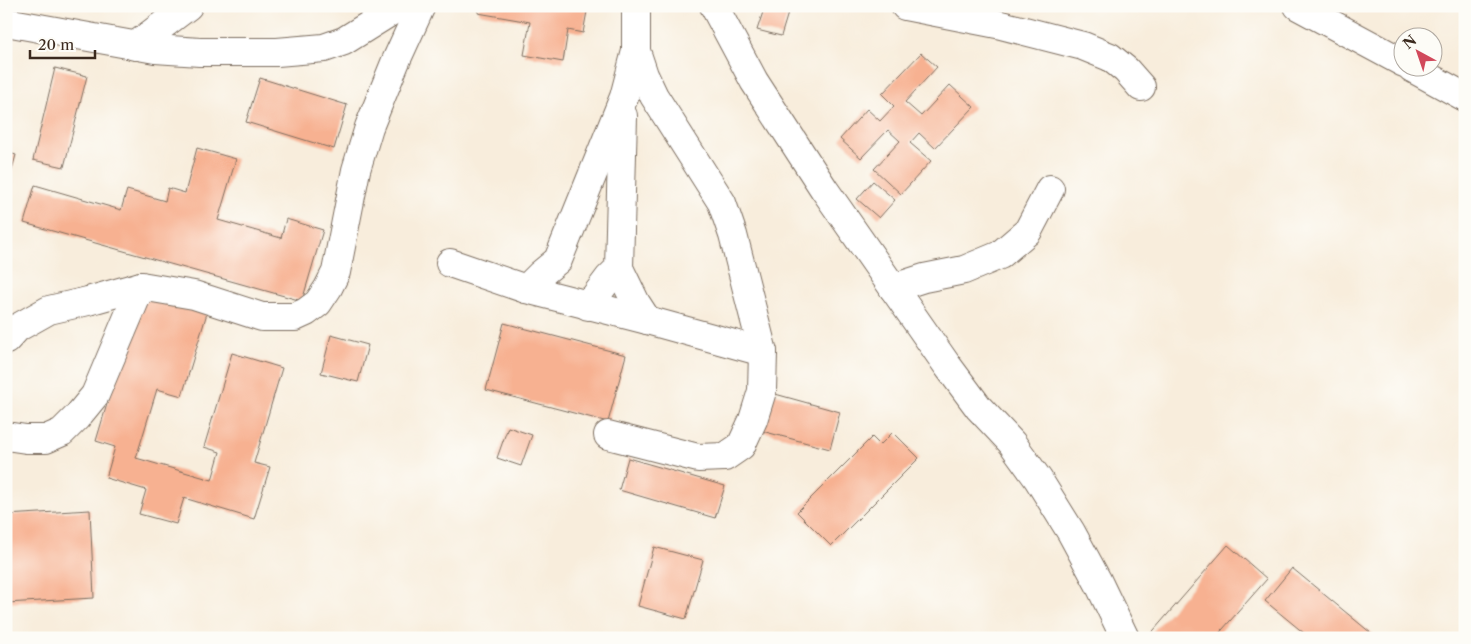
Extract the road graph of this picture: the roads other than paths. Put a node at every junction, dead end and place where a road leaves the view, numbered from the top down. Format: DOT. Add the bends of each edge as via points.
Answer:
graph roads {
  1 [pos="188,6"];
  2 [pos="421,6"];
  3 [pos="636,6"];
  4 [pos="714,6"];
  5 [pos="905,6"];
  6 [pos="1298,6"];
  7 [pos="387,10"];
  8 [pos="6,22"];
  9 [pos="135,46"];
  10 [pos="636,51"];
  11 [pos="1394,58"];
  12 [pos="1430,78"];
  13 [pos="1141,87"];
  14 [pos="624,97"];
  15 [pos="1465,98"];
  16 [pos="1050,189"];
  17 [pos="558,260"];
  18 [pos="450,263"];
  19 [pos="619,268"];
  20 [pos="141,286"];
  21 [pos="892,288"];
  22 [pos="526,290"];
  23 [pos="579,303"];
  24 [pos="648,320"];
  25 [pos="6,340"];
  26 [pos="762,352"];
  27 [pos="608,435"];
  28 [pos="6,436"];
  29 [pos="1125,638"];
  1 -- 9 [label="street"];
  2 -- 20 [label="street" via="369,127 356,170 336,272 318,303 295,316 262,316 194,295"];
  3 -- 10 [label="street"];
  4 -- 21 [label="street" via="754,81"];
  5 -- 13 [label="street" via="997,24 1083,46 1110,57"];
  6 -- 11 [label="street"];
  7 -- 9 [label="street" via="344,41 324,48 200,52"];
  8 -- 9 [label="street"];
  10 -- 14 [label="street"];
  10 -- 26 [label="street" via="654,96 722,203 742,265"];
  12 -- 15 [label="street"];
  14 -- 17 [label="street"];
  14 -- 19 [label="street"];
  16 -- 21 [label="street" via="1028,231 1000,255 964,270"];
  17 -- 22 [label="street"];
  17 -- 23 [label="street"];
  18 -- 22 [label="street"];
  19 -- 23 [label="street"];
  19 -- 24 [label="street"];
  20 -- 25 [label="street" via="49,310 17,328"];
  20 -- 28 [label="street" via="95,395 77,417 62,432 46,438"];
  21 -- 29 [label="street" via="980,408 1012,443 1038,479 1071,532"];
  22 -- 23 [label="street"];
  23 -- 24 [label="street"];
  24 -- 26 [label="street"];
  26 -- 27 [label="street" via="762,391 754,420 741,446 725,457 698,458"];
}
